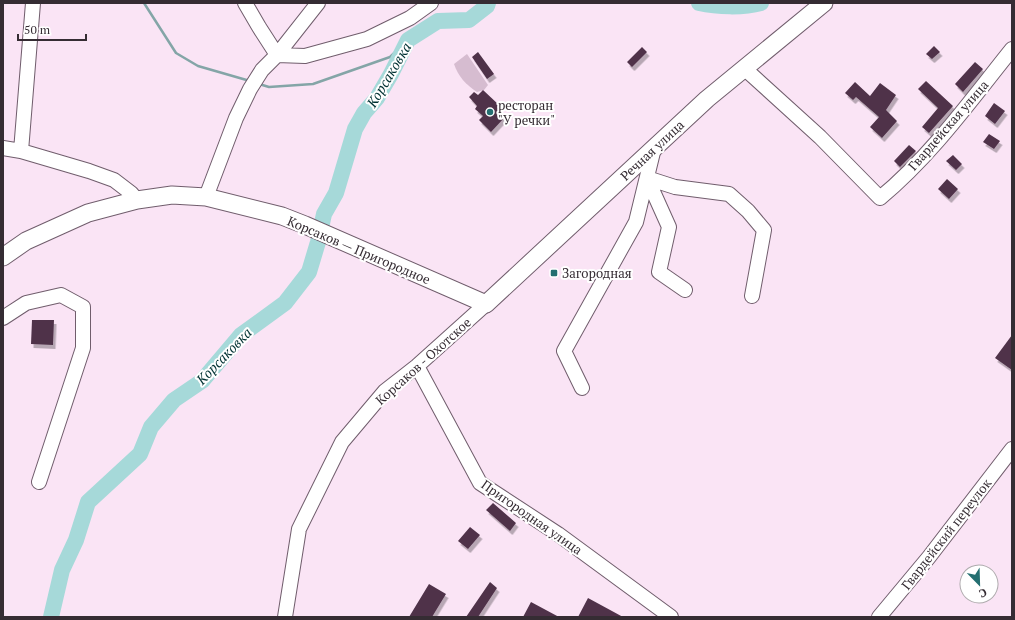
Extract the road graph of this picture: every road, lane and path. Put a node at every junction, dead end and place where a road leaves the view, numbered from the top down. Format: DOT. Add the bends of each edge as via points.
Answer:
graph roads {
  1 [pos="33,3"];
  2 [pos="245,3"];
  3 [pos="318,3"];
  4 [pos="431,3"];
  5 [pos="824,3"];
  6 [pos="1012,48"];
  7 [pos="277,55"];
  8 [pos="744,68"];
  9 [pos="3,148"];
  10 [pos="654,148"];
  11 [pos="21,151"];
  12 [pos="647,178"];
  13 [pos="206,197"];
  14 [pos="137,200"];
  15 [pos="3,257"];
  16 [pos="685,290"];
  17 [pos="752,296"];
  18 [pos="486,304"];
  19 [pos="3,318"];
  20 [pos="417,366"];
  21 [pos="582,388"];
  22 [pos="1012,449"];
  23 [pos="39,482"];
  24 [pos="285,617"];
  25 [pos="671,617"];
  26 [pos="879,617"];
  1 -- 11 [label="street"];
  2 -- 7 [label="street"];
  3 -- 7 [label="street"];
  4 -- 7 [label="street" via="410,18 367,39 305,56"];
  5 -- 8 [label="main road, Речная улица"];
  6 -- 8 [label="street, Гвардейская улица" via="938,141 880,198 820,137"];
  7 -- 13 [label="street" via="262,70 250,89"];
  8 -- 10 [label="main road, Речная улица"];
  9 -- 11 [label="street"];
  10 -- 12 [label="street"];
  10 -- 18 [label="main road, Речная улица"];
  11 -- 14 [label="street" via="114,180"];
  12 -- 16 [label="street" via="669,227 659,272"];
  12 -- 17 [label="street" via="675,187 729,194 748,211 764,230"];
  12 -- 21 [label="street" via="636,222 564,351"];
  13 -- 14 [label="main road, Корсаков — Пригородное" via="172,195"];
  13 -- 18 [label="main road, Корсаков — Пригородное" via="305,224"];
  14 -- 15 [label="main road, Корсаков — Пригородное" via="88,213 26,242"];
  18 -- 20 [label="street, Корсаков - Охотское"];
  19 -- 23 [label="street" via="26,303 61,295 83,307 84,348"];
  20 -- 24 [label="street, Корсаков - Охотское" via="385,391 342,442 299,530"];
  20 -- 25 [label="street, Пригородная улица" via="480,483 558,534"];
  22 -- 26 [label="street, Гвардейский переулок"];
}
